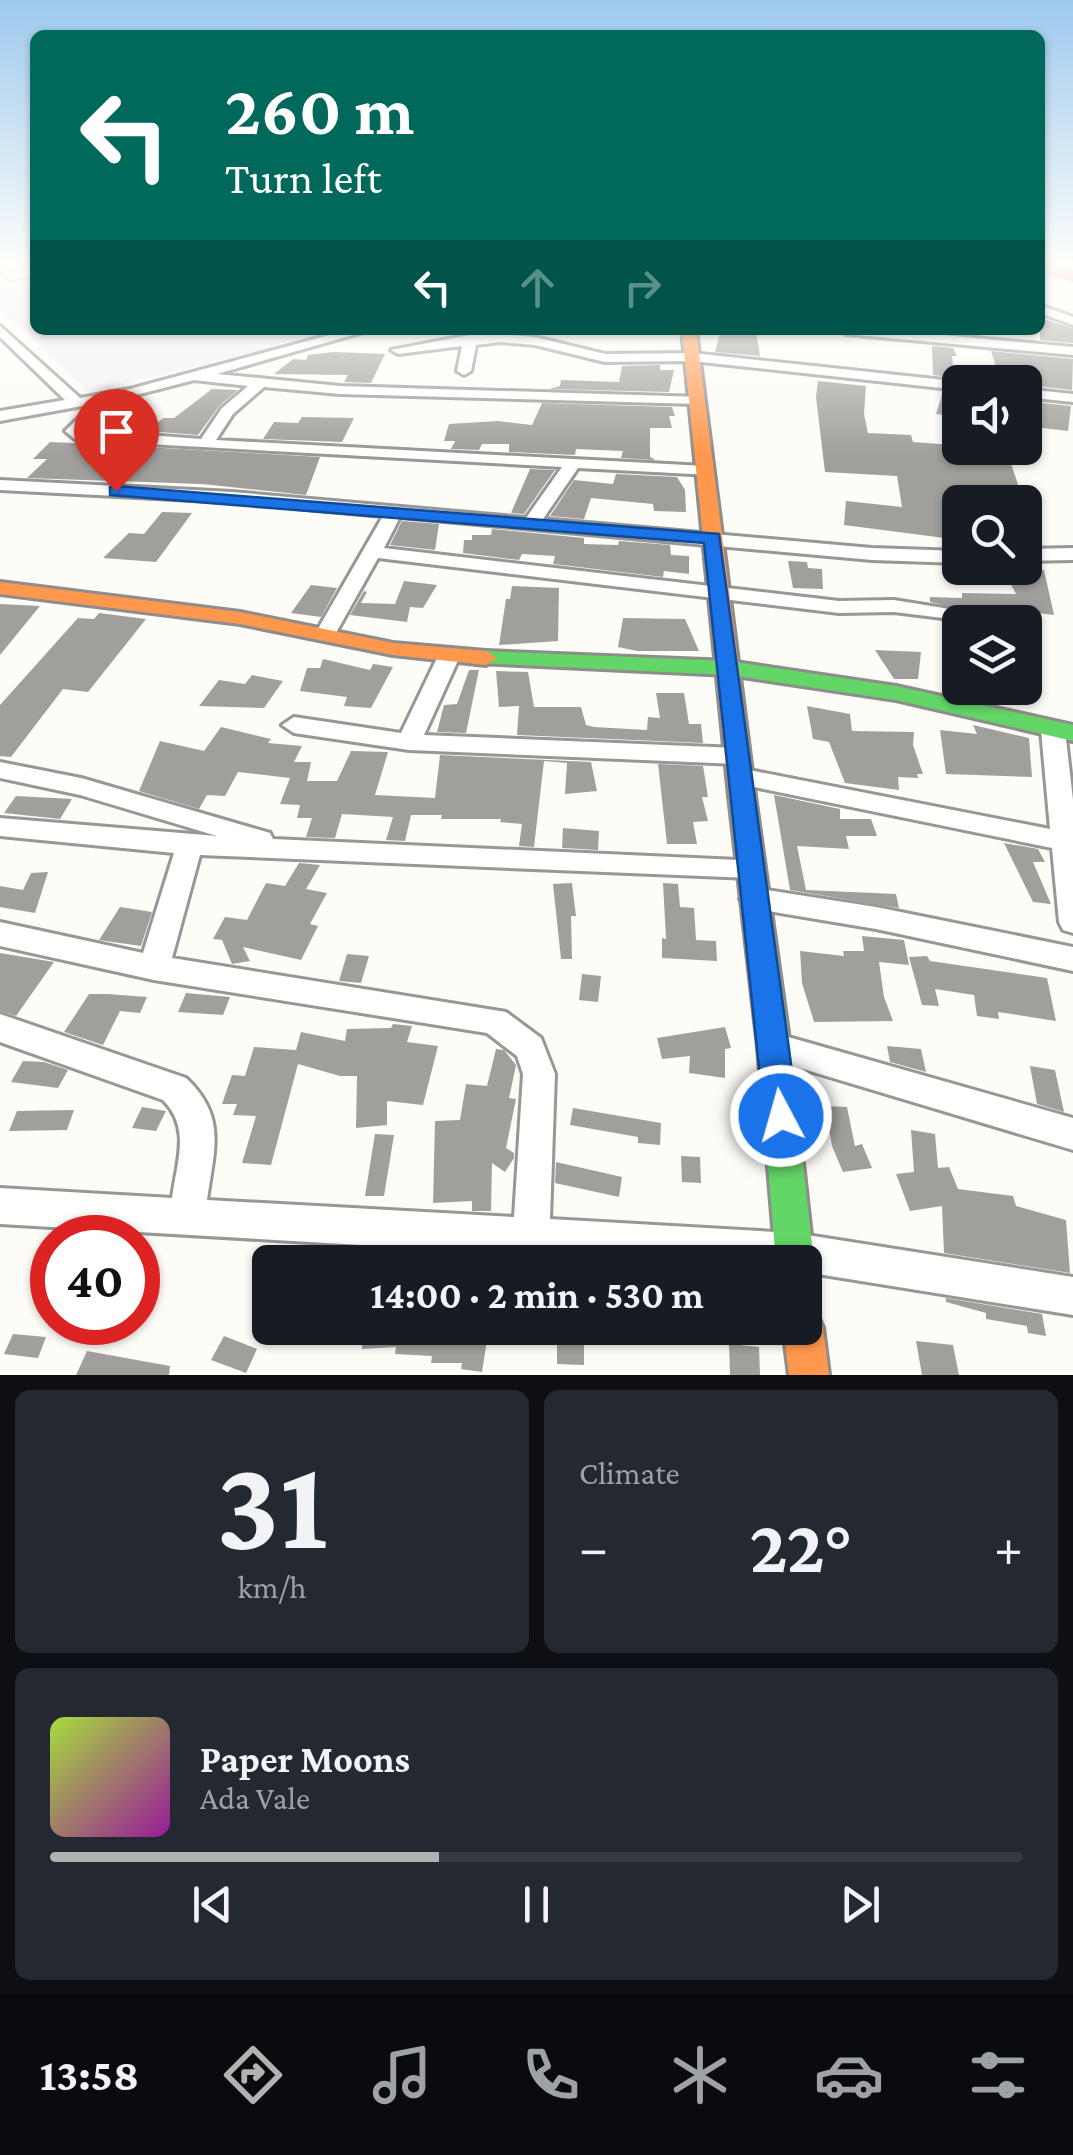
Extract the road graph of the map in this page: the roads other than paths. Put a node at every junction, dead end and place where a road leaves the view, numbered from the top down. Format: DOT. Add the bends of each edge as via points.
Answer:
graph roads {
  1 [pos="0,330"];
  2 [pos="345,335"];
  3 [pos="690,335"];
  4 [pos="900,335"];
  5 [pos="470,339"];
  6 [pos="398,350"];
  7 [pos="1073,351"];
  8 [pos="692,356"];
  9 [pos="464,372"];
  10 [pos="193,376"];
  11 [pos="597,378"];
  12 [pos="942,384"];
  13 [pos="258,385"];
  14 [pos="1042,394"];
  15 [pos="1073,398"];
  16 [pos="106,399"];
  17 [pos="697,400"];
  18 [pos="76,403"];
  19 [pos="0,416"];
  20 [pos="205,445"];
  21 [pos="574,462"];
  22 [pos="705,471"];
  23 [pos="0,485"];
  24 [pos="395,511"];
  25 [pos="531,523"];
  26 [pos="713,538"];
  27 [pos="372,552"];
  28 [pos="1073,554"];
  29 [pos="1042,555"];
  30 [pos="942,556"];
  31 [pos="0,588"];
  32 [pos="721,592"];
  33 [pos="942,614"];
  34 [pos="326,634"];
  35 [pos="448,656"];
  36 [pos="729,668"];
  37 [pos="294,725"];
  38 [pos="1063,732"];
  39 [pos="409,742"];
  40 [pos="738,766"];
  41 [pos="0,770"];
  42 [pos="0,826"];
  43 [pos="1070,842"];
  44 [pos="190,846"];
  45 [pos="298,850"];
  46 [pos="750,868"];
  47 [pos="754,899"];
  48 [pos="1073,922"];
  49 [pos="0,934"];
  50 [pos="1073,959"];
  51 [pos="154,968"];
  52 [pos="0,1028"];
  53 [pos="774,1047"];
  54 [pos="1073,1134"];
  55 [pos="0,1206"];
  56 [pos="187,1217"];
  57 [pos="530,1238"];
  58 [pos="628,1245"];
  59 [pos="794,1245"];
  60 [pos="822,1261"];
  61 [pos="1073,1296"];
  62 [pos="806,1345"];
  63 [pos="810,1375"];
  1 -- 18 [label="street"];
  2 -- 10 [label="street"];
  3 -- 8 [label="street"];
  4 -- 7 [label="street"];
  5 -- 6 [label="street"];
  5 -- 9 [label="street"];
  5 -- 11 [label="street" via="535,341"];
  8 -- 11 [label="street"];
  8 -- 12 [label="street"];
  8 -- 17 [label="street"];
  10 -- 13 [label="street"];
  10 -- 16 [label="street"];
  11 -- 13 [label="street"];
  11 -- 17 [label="street"];
  13 -- 20 [label="street" via="228,411"];
  14 -- 15 [label="street"];
  16 -- 18 [label="street"];
  16 -- 20 [label="street" via="73,431 82,437"];
  17 -- 22 [label="street"];
  18 -- 19 [label="street"];
  20 -- 21 [label="street"];
  21 -- 22 [label="street"];
  21 -- 25 [label="street"];
  22 -- 26 [label="street"];
  23 -- 24 [label="street"];
  24 -- 25 [label="street"];
  24 -- 27 [label="street"];
  25 -- 26 [label="street"];
  26 -- 30 [label="street"];
  26 -- 32 [label="street"];
  27 -- 32 [label="street"];
  27 -- 34 [label="street"];
  28 -- 29 [label="street"];
  31 -- 34 [label="street"];
  32 -- 33 [label="street"];
  32 -- 36 [label="street"];
  34 -- 35 [label="street"];
  35 -- 36 [label="street"];
  35 -- 39 [label="street"];
  36 -- 38 [label="street" via="896,693"];
  36 -- 40 [label="street"];
  37 -- 39 [label="street"];
  38 -- 43 [label="street"];
  39 -- 40 [label="street"];
  40 -- 43 [label="street"];
  40 -- 46 [label="street"];
  41 -- 45 [label="street"];
  42 -- 44 [label="street"];
  43 -- 48 [label="street"];
  44 -- 45 [label="street"];
  44 -- 51 [label="street"];
  45 -- 46 [label="street"];
  46 -- 47 [label="street"];
  47 -- 50 [label="street"];
  47 -- 53 [label="street"];
  49 -- 51 [label="street"];
  51 -- 57 [label="street" via="495,1021 530,1048 539,1074"];
  52 -- 56 [label="street" via="174,1089 194,1108 198,1140"];
  53 -- 54 [label="street"];
  53 -- 59 [label="street"];
  55 -- 56 [label="street"];
  56 -- 57 [label="street"];
  57 -- 58 [label="street"];
  60 -- 61 [label="street"];
  62 -- 63 [label="street"];
}
